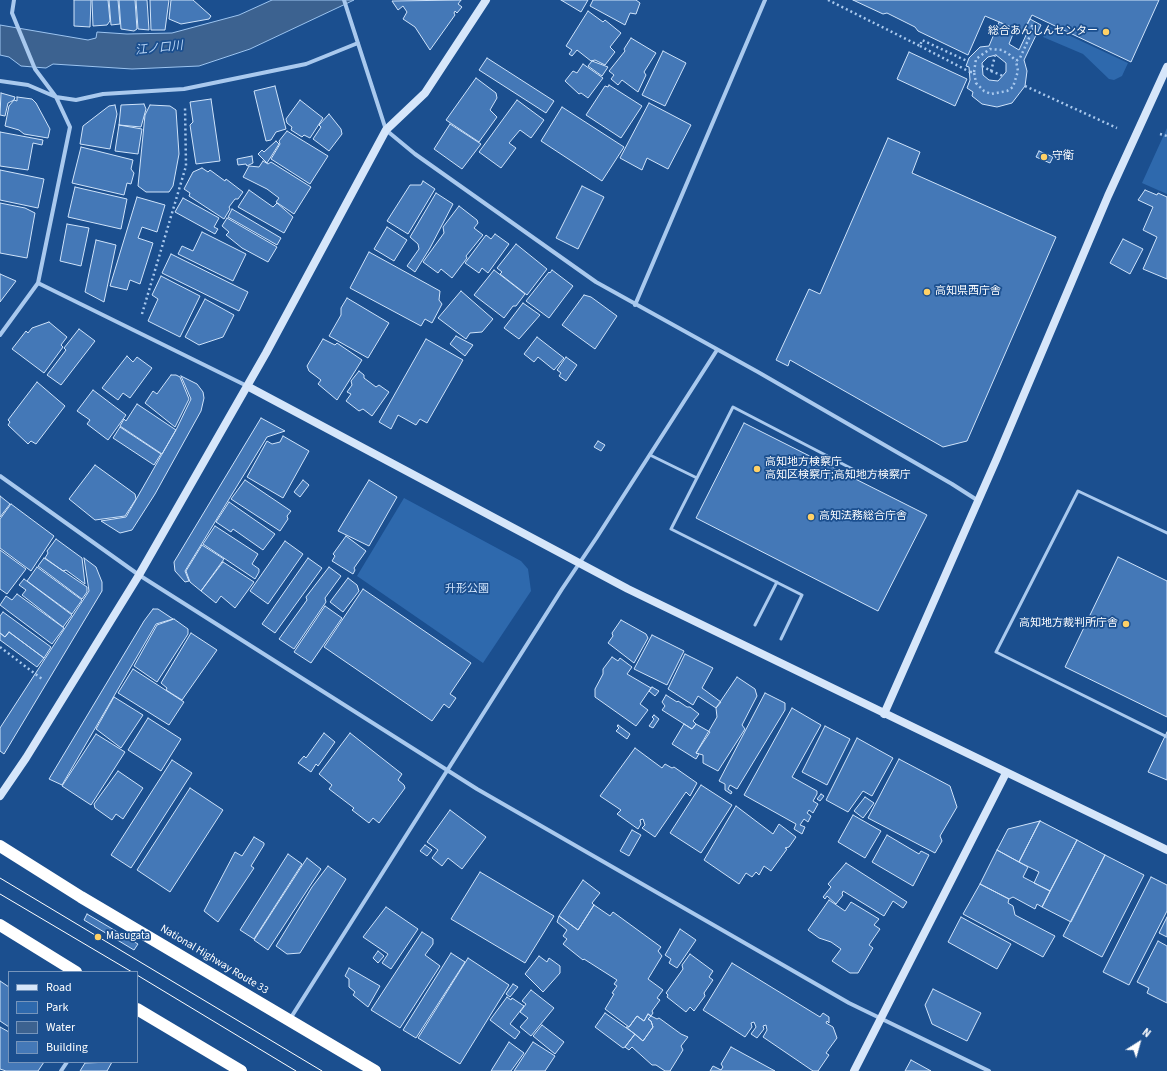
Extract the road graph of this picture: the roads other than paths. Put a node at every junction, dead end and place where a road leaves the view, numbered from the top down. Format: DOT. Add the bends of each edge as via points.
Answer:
graph roads {
  1 [pos="14,0"];
  2 [pos="344,0"];
  3 [pos="486,0"];
  4 [pos="765,0"];
  5 [pos="358,43"];
  6 [pos="1167,67"];
  7 [pos="0,80"];
  8 [pos="56,97"];
  9 [pos="386,130"];
  10 [pos="38,283"];
  11 [pos="636,305"];
  12 [pos="0,334"];
  13 [pos="717,350"];
  14 [pos="247,386"];
  15 [pos="650,455"];
  16 [pos="862,474"];
  17 [pos="0,476"];
  18 [pos="697,478"];
  19 [pos="977,500"];
  20 [pos="1167,533"];
  21 [pos="579,564"];
  22 [pos="139,574"];
  23 [pos="776,582"];
  24 [pos="755,626"];
  25 [pos="781,639"];
  26 [pos="884,714"];
  27 [pos="1167,737"];
  28 [pos="447,770"];
  29 [pos="1006,773"];
  30 [pos="0,796"];
  31 [pos="0,846"];
  32 [pos="1167,850"];
  33 [pos="0,926"];
  34 [pos="74,971"];
  35 [pos="138,1009"];
  36 [pos="881,1018"];
  37 [pos="289,1020"];
  38 [pos="241,1071"];
  39 [pos="375,1071"];
  40 [pos="854,1071"];
  41 [pos="989,1071"];
  1 -- 8 [label="street" via="12,13 34,70"];
  2 -- 5 [label="street"];
  3 -- 9 [label="street" via="425,93"];
  4 -- 11 [label="street"];
  5 -- 8 [label="street" via="306,64 184,89 103,94 76,100"];
  5 -- 9 [label="street"];
  6 -- 19 [label="street" via="1108,196"];
  7 -- 8 [label="street" via="28,85"];
  8 -- 10 [label="street" via="70,127"];
  9 -- 11 [label="street" via="464,189 596,282"];
  9 -- 14 [label="street"];
  10 -- 12 [label="street"];
  10 -- 14 [label="street"];
  11 -- 13 [label="street"];
  13 -- 15 [label="street"];
  13 -- 19 [label="street"];
  14 -- 21 [label="street"];
  14 -- 22 [label="street"];
  15 -- 18 [label="lane"];
  15 -- 21 [label="street"];
  16 -- 18 [label="lane" via="733,407"];
  17 -- 22 [label="street"];
  18 -- 23 [label="lane" via="671,530"];
  19 -- 26 [label="street"];
  20 -- 27 [label="lane" via="1078,491 996,652"];
  21 -- 26 [label="street"];
  21 -- 28 [label="street"];
  22 -- 28 [label="street"];
  22 -- 30 [label="street"];
  23 -- 24 [label="lane"];
  23 -- 25 [label="lane" via="802,595"];
  26 -- 29 [label="street"];
  28 -- 36 [label="street" via="842,999"];
  28 -- 37 [label="street"];
  29 -- 32 [label="street"];
  29 -- 36 [label="street"];
  31 -- 37 [label="highway, National Highway Route 33"];
  33 -- 34 [label="highway"];
  35 -- 38 [label="highway"];
  36 -- 40 [label="street"];
  36 -- 41 [label="street"];
  37 -- 39 [label="highway, National Highway Route 33"];
}
